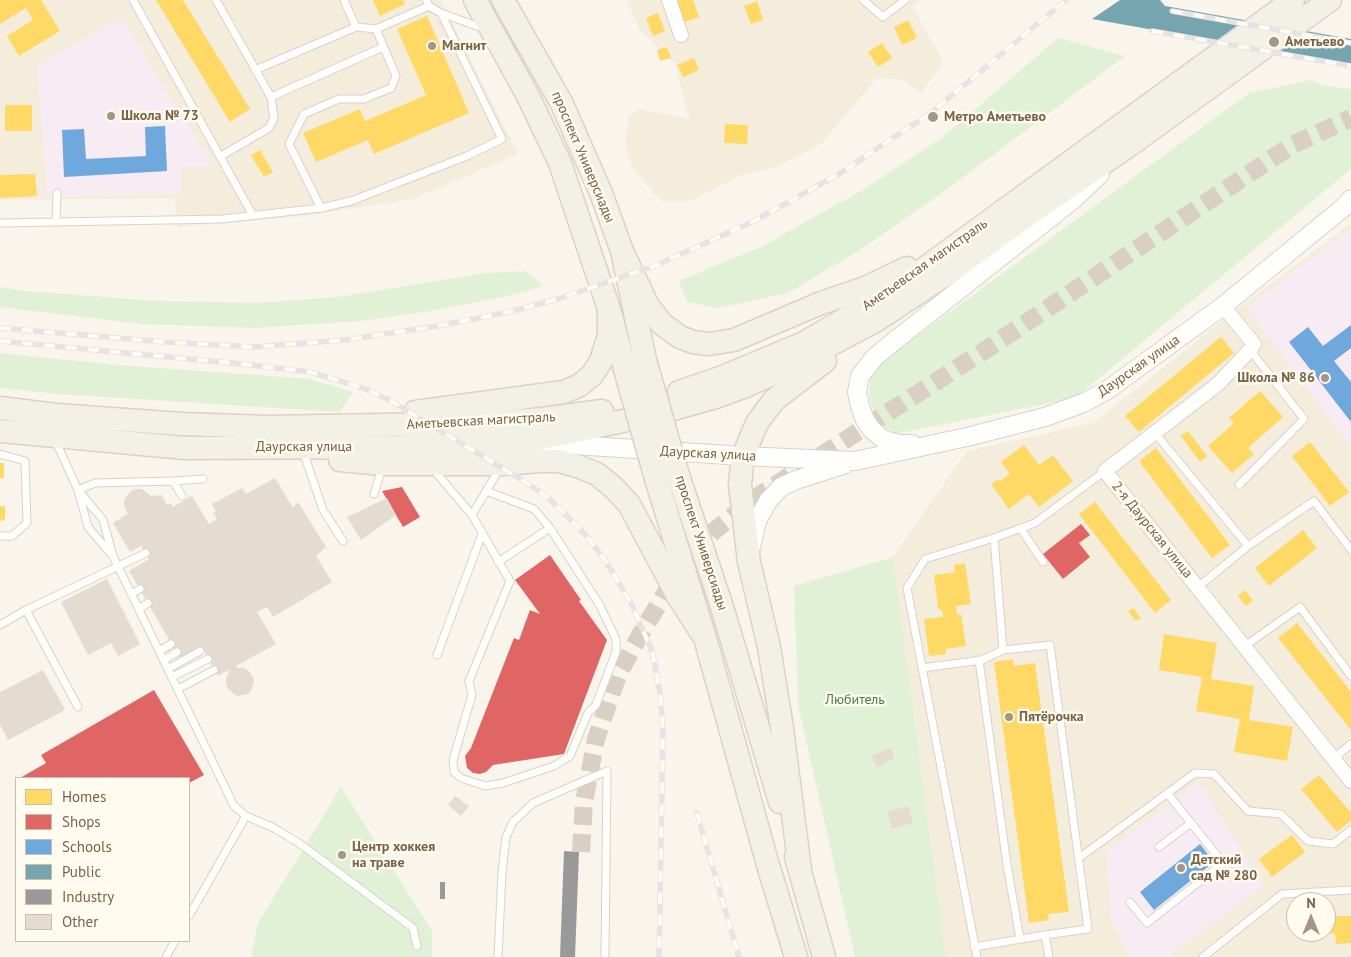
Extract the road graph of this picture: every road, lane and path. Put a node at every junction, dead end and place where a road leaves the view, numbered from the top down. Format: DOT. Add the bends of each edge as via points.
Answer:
graph roads {
  1 [pos="132,0"];
  2 [pos="216,0"];
  3 [pos="344,0"];
  4 [pos="475,0"];
  5 [pos="503,0"];
  6 [pos="669,0"];
  7 [pos="863,0"];
  8 [pos="905,0"];
  9 [pos="1293,0"];
  10 [pos="1330,0"];
  11 [pos="427,3"];
  12 [pos="441,13"];
  13 [pos="356,27"];
  14 [pos="376,29"];
  15 [pos="493,33"];
  16 [pos="681,35"];
  17 [pos="383,47"];
  18 [pos="255,70"];
  19 [pos="271,97"];
  20 [pos="1127,147"];
  21 [pos="221,156"];
  22 [pos="57,192"];
  23 [pos="1349,203"];
  24 [pos="321,208"];
  25 [pos="252,214"];
  26 [pos="0,222"];
  27 [pos="56,222"];
  28 [pos="622,251"];
  29 [pos="947,253"];
  30 [pos="1223,306"];
  31 [pos="609,310"];
  32 [pos="876,320"];
  33 [pos="1250,350"];
  34 [pos="0,408"];
  35 [pos="0,432"];
  36 [pos="1155,433"];
  37 [pos="54,437"];
  38 [pos="267,437"];
  39 [pos="528,441"];
  40 [pos="927,445"];
  41 [pos="0,454"];
  42 [pos="391,456"];
  43 [pos="743,456"];
  44 [pos="304,457"];
  45 [pos="855,461"];
  46 [pos="428,464"];
  47 [pos="503,464"];
  48 [pos="1105,471"];
  49 [pos="203,479"];
  50 [pos="173,481"];
  51 [pos="1239,485"];
  52 [pos="78,490"];
  53 [pos="486,491"];
  54 [pos="374,494"];
  55 [pos="182,496"];
  56 [pos="472,515"];
  57 [pos="550,528"];
  58 [pos="1021,528"];
  59 [pos="482,534"];
  60 [pos="0,536"];
  61 [pos="994,538"];
  62 [pos="343,541"];
  63 [pos="1248,546"];
  64 [pos="1351,550"];
  65 [pos="146,553"];
  66 [pos="113,556"];
  67 [pos="498,562"];
  68 [pos="749,562"];
  69 [pos="1043,562"];
  70 [pos="118,567"];
  71 [pos="138,586"];
  72 [pos="1198,588"];
  73 [pos="130,591"];
  74 [pos="148,603"];
  75 [pos="139,609"];
  76 [pos="26,610"];
  77 [pos="0,625"];
  78 [pos="705,638"];
  79 [pos="172,644"];
  80 [pos="1245,646"];
  81 [pos="1003,650"];
  82 [pos="159,651"];
  83 [pos="200,651"];
  84 [pos="176,652"];
  85 [pos="437,655"];
  86 [pos="208,659"];
  87 [pos="164,660"];
  88 [pos="979,660"];
  89 [pos="168,668"];
  90 [pos="922,668"];
  91 [pos="214,670"];
  92 [pos="1351,676"];
  93 [pos="172,677"];
  94 [pos="178,689"];
  95 [pos="78,707"];
  96 [pos="1351,744"];
  97 [pos="1333,759"];
  98 [pos="1351,781"];
  99 [pos="1167,793"];
  100 [pos="246,816"];
  101 [pos="1190,823"];
  102 [pos="1351,830"];
  103 [pos="1159,847"];
  104 [pos="1079,858"];
  105 [pos="800,870"];
  106 [pos="1351,890"];
  107 [pos="1130,902"];
  108 [pos="190,914"];
  109 [pos="1045,935"];
  110 [pos="1020,939"];
  111 [pos="174,942"];
  112 [pos="417,946"];
  113 [pos="974,946"];
  114 [pos="166,957"];
  115 [pos="498,957"];
  116 [pos="605,957"];
  117 [pos="796,957"];
  118 [pos="824,957"];
  119 [pos="976,957"];
  120 [pos="1049,957"];
  121 [pos="1203,957"];
  1 -- 21 [label="lane"];
  2 -- 18 [label="lane"];
  3 -- 13 [label="lane"];
  4 -- 15 [label="main road, проспект Универсиады"];
  5 -- 28 [label="main road, проспект Универсиады" via="562,104"];
  6 -- 16 [label="street"];
  7 -- 8 [label="lane" via="883,17"];
  9 -- 29 [label="main road, Аметьевская магистраль"];
  10 -- 20 [label="main road, Аметьевская магистраль"];
  11 -- 12 [label="lane"];
  11 -- 14 [label="lane"];
  12 -- 15 [label="lane"];
  12 -- 24 [label="lane" via="502,139 458,160 351,201"];
  13 -- 14 [label="lane"];
  13 -- 18 [label="lane"];
  14 -- 17 [label="lane"];
  15 -- 31 [label="main road, проспект Универсиады" via="560,163"];
  17 -- 19 [label="lane"];
  17 -- 24 [label="lane" via="396,76 391,88 364,99 340,98 304,114 289,144"];
  18 -- 19 [label="lane"];
  19 -- 21 [label="lane" via="274,118 269,128"];
  20 -- 32 [label="main road, Аметьевская магистраль"];
  20 -- 40 [label="street" via="1074,199 888,346 860,376 857,392 871,429 884,440"];
  21 -- 25 [label="lane"];
  22 -- 27 [label="lane"];
  23 -- 30 [label="street, Даурская улица"];
  24 -- 25 [label="lane"];
  25 -- 27 [label="lane" via="222,218"];
  26 -- 27 [label="lane"];
  28 -- 29 [label="main road" via="648,306 662,324 680,337 709,344 734,340"];
  28 -- 105 [label="main road, проспект Универсиады, bridge" via="645,360 678,475 746,685"];
  29 -- 38 [label="main road, Аметьевская магистраль" via="896,289 804,343 686,391 650,401 594,413 492,424"];
  30 -- 33 [label="street" via="1254,344"];
  30 -- 40 [label="street, Даурская улица" via="1106,391 1083,403 1045,417"];
  31 -- 38 [label="main road" via="610,335 601,361 592,375 564,392"];
  31 -- 78 [label="main road, проспект Универсиады, bridge"];
  32 -- 39 [label="main road, Аметьевская магистраль" via="794,364 716,397 656,414"];
  32 -- 43 [label="main road" via="774,400 757,423"];
  33 -- 36 [label="street, 2-я Даурская улица" via="1218,384"];
  33 -- 51 [label="lane" via="1304,419"];
  34 -- 38 [label="main road, Даурская улица" via="182,424"];
  35 -- 37 [label="main road, Даурская улица"];
  36 -- 48 [label="street, 2-я Даурская улица"];
  36 -- 63 [label="lane"];
  37 -- 38 [label="main road, Даурская улица" via="185,448"];
  37 -- 52 [label="lane"];
  38 -- 42 [label="main road, Даурская улица"];
  38 -- 44 [label="main road"];
  39 -- 42 [label="main road, Даурская улица"];
  39 -- 43 [label="street, Даурская улица"];
  40 -- 45 [label="street, Даурская улица"];
  41 -- 60 [label="lane" via="25,461 27,523 12,536"];
  42 -- 44 [label="main road"];
  42 -- 46 [label="main road"];
  42 -- 54 [label="lane"];
  43 -- 45 [label="street, Даурская улица"];
  43 -- 68 [label="main road" via="740,484"];
  44 -- 62 [label="lane" via="324,510"];
  45 -- 68 [label="street" via="781,487 756,521"];
  46 -- 47 [label="main road"];
  46 -- 56 [label="lane"];
  47 -- 53 [label="lane"];
  47 -- 78 [label="main road" via="559,461 597,474 614,488 629,504 679,598"];
  48 -- 58 [label="lane" via="1035,523"];
  48 -- 72 [label="street, 2-я Даурская улица"];
  49 -- 50 [label="lane"];
  50 -- 52 [label="lane" via="94,483"];
  50 -- 55 [label="lane"];
  52 -- 66 [label="lane" via="88,526"];
  52 -- 66 [label="lane" via="103,520"];
  53 -- 56 [label="lane"];
  53 -- 57 [label="lane" via="534,509"];
  56 -- 59 [label="lane"];
  57 -- 67 [label="lane"];
  57 -- 67 [label="lane" via="599,604 616,639 616,652 596,706 588,713 570,756 546,769 485,786 454,772 453,760 472,695 469,682 510,581"];
  58 -- 61 [label="lane"];
  58 -- 69 [label="lane"];
  59 -- 67 [label="lane"];
  59 -- 85 [label="lane"];
  61 -- 81 [label="lane"];
  61 -- 90 [label="lane" via="925,559 907,588"];
  63 -- 64 [label="lane" via="1314,501"];
  63 -- 72 [label="lane"];
  65 -- 70 [label="lane"];
  66 -- 70 [label="lane"];
  68 -- 105 [label="main road" via="769,647"];
  70 -- 73 [label="lane"];
  70 -- 76 [label="lane"];
  71 -- 73 [label="lane"];
  72 -- 80 [label="street, 2-я Даурская улица"];
  73 -- 75 [label="lane"];
  74 -- 75 [label="lane"];
  75 -- 82 [label="lane"];
  76 -- 77 [label="lane"];
  76 -- 95 [label="lane"];
  78 -- 117 [label="main road, проспект Универсиады"];
  79 -- 82 [label="lane"];
  80 -- 92 [label="lane" via="1300,607"];
  80 -- 97 [label="street, 2-я Даурская улица"];
  81 -- 88 [label="lane"];
  81 -- 104 [label="lane" via="1050,645"];
  82 -- 87 [label="lane"];
  83 -- 89 [label="lane"];
  84 -- 87 [label="lane"];
  86 -- 93 [label="lane"];
  87 -- 89 [label="lane"];
  88 -- 90 [label="lane"];
  88 -- 110 [label="lane"];
  89 -- 93 [label="lane"];
  90 -- 113 [label="lane"];
  91 -- 94 [label="lane"];
  93 -- 94 [label="lane"];
  94 -- 100 [label="lane" via="234,806"];
  96 -- 97 [label="lane"];
  97 -- 98 [label="street, 2-я Даурская улица"];
  99 -- 101 [label="lane"];
  99 -- 102 [label="lane" via="1195,773 1214,774 1248,810 1281,814 1308,841 1333,844"];
  99 -- 104 [label="lane"];
  100 -- 108 [label="lane"];
  100 -- 112 [label="lane" via="298,843 413,928"];
  101 -- 103 [label="lane"];
  101 -- 107 [label="lane" via="1223,863 1147,923"];
  104 -- 109 [label="lane" via="1088,929"];
  105 -- 118 [label="main road, проспект Универсиады"];
  106 -- 121 [label="lane" via="1282,894"];
  109 -- 110 [label="lane"];
  109 -- 120 [label="lane"];
  110 -- 113 [label="lane"];
  111 -- 114 [label="lane"];
  113 -- 119 [label="lane"];
  115 -- 116 [label="lane" via="506,837 513,822 533,803 607,771"];
}
